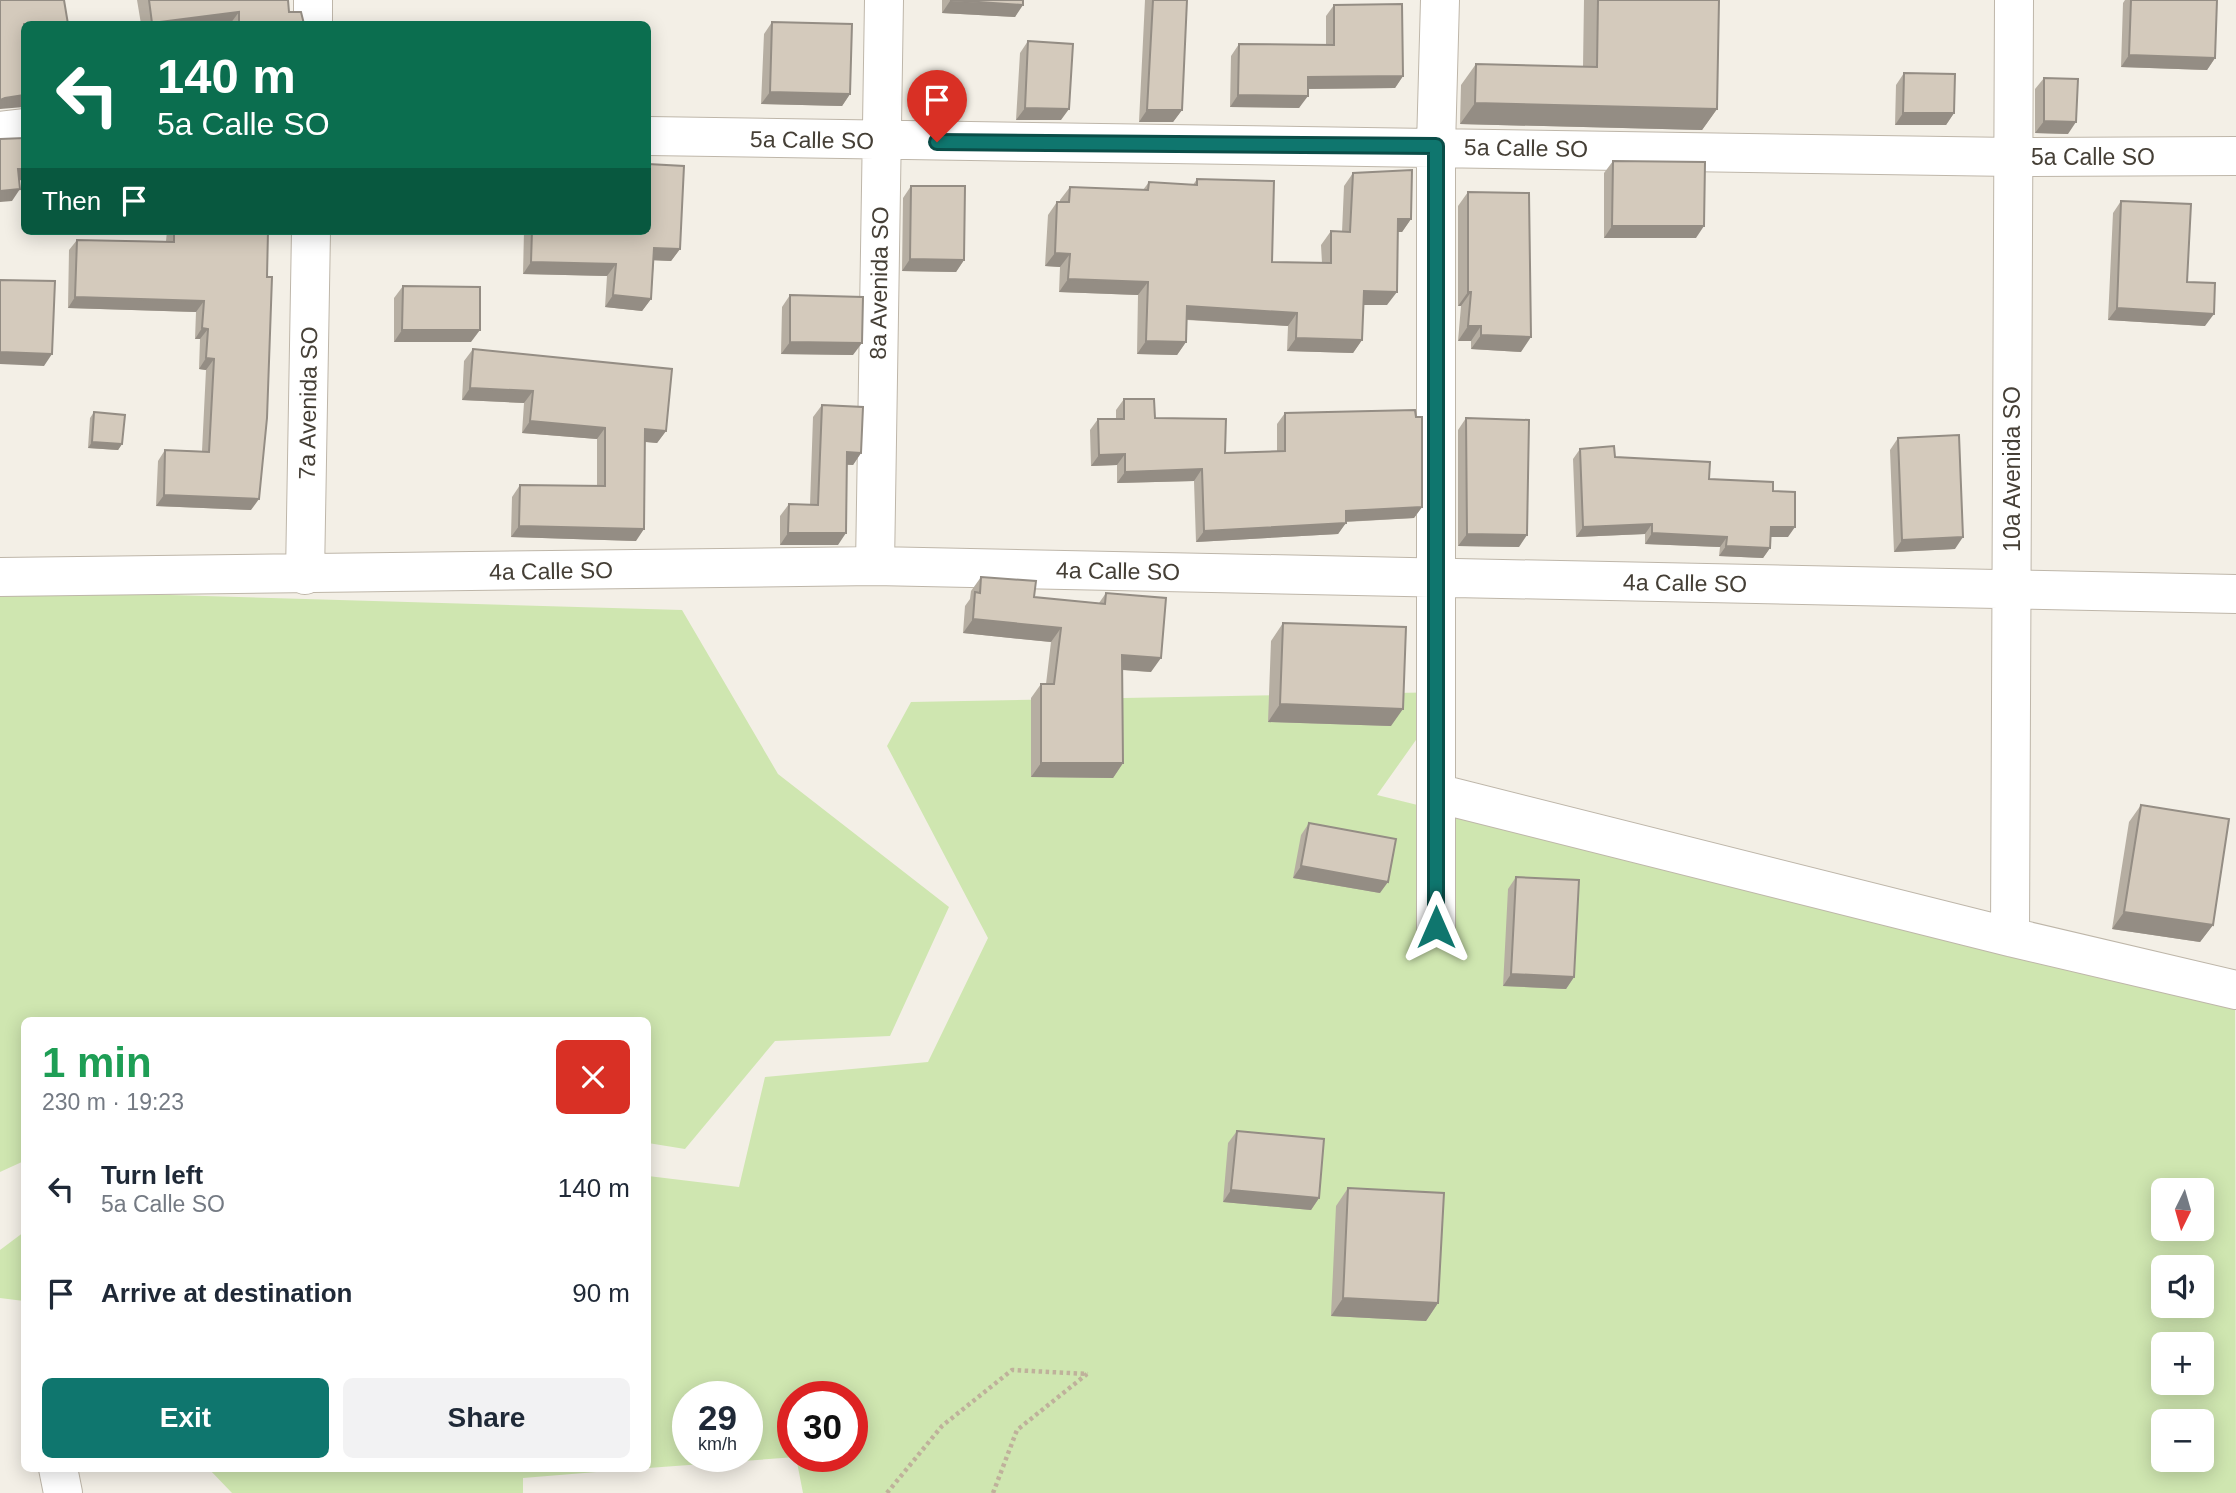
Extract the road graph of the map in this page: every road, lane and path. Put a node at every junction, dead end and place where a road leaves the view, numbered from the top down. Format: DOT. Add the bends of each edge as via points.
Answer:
graph roads {
  1 [pos="313,0"];
  2 [pos="884,0"];
  3 [pos="1440,0"];
  4 [pos="2014,0"];
  5 [pos="313,21"];
  6 [pos="21,128"];
  7 [pos="0,131"];
  8 [pos="651,136"];
  9 [pos="881,141"];
  10 [pos="1436,146"];
  11 [pos="2236,156"];
  12 [pos="2013,157"];
  13 [pos="311,235"];
  14 [pos="875,566"];
  15 [pos="305,575"];
  16 [pos="0,577"];
  17 [pos="1436,578"];
  18 [pos="2012,589"];
  19 [pos="2236,594"];
  20 [pos="1436,793"];
  21 [pos="1436,927"];
  22 [pos="2010,937"];
  23 [pos="2236,990"];
  24 [pos="59,1472"];
  25 [pos="62,1493"];
  26 [pos="887,1493"];
  27 [pos="993,1493"];
  1 -- 5 [label="street"];
  2 -- 9 [label="street, 8a Avenida SO"];
  3 -- 10 [label="street"];
  4 -- 12 [label="street, 10a Avenida SO"];
  6 -- 7 [label="street"];
  8 -- 9 [label="street, 5a Calle SO"];
  9 -- 10 [label="street, 5a Calle SO"];
  9 -- 14 [label="street, 8a Avenida SO"];
  10 -- 12 [label="street, 5a Calle SO"];
  10 -- 17 [label="street"];
  11 -- 12 [label="street, 5a Calle SO"];
  12 -- 18 [label="street, 10a Avenida SO"];
  13 -- 15 [label="street, 7a Avenida SO"];
  14 -- 15 [label="street, 4a Calle SO"];
  14 -- 17 [label="street, 4a Calle SO"];
  15 -- 16 [label="street, 4a Calle SO"];
  17 -- 18 [label="street, 4a Calle SO"];
  17 -- 20 [label="street"];
  18 -- 19 [label="street, 4a Calle SO"];
  18 -- 22 [label="street, 10a Avenida SO"];
  20 -- 21 [label="street"];
  20 -- 22 [label="street"];
  22 -- 23 [label="street"];
  24 -- 25 [label="street"];
  26 -- 27 [label="path" via="942,1426 1012,1370 1088,1374 1017,1430"];
}
